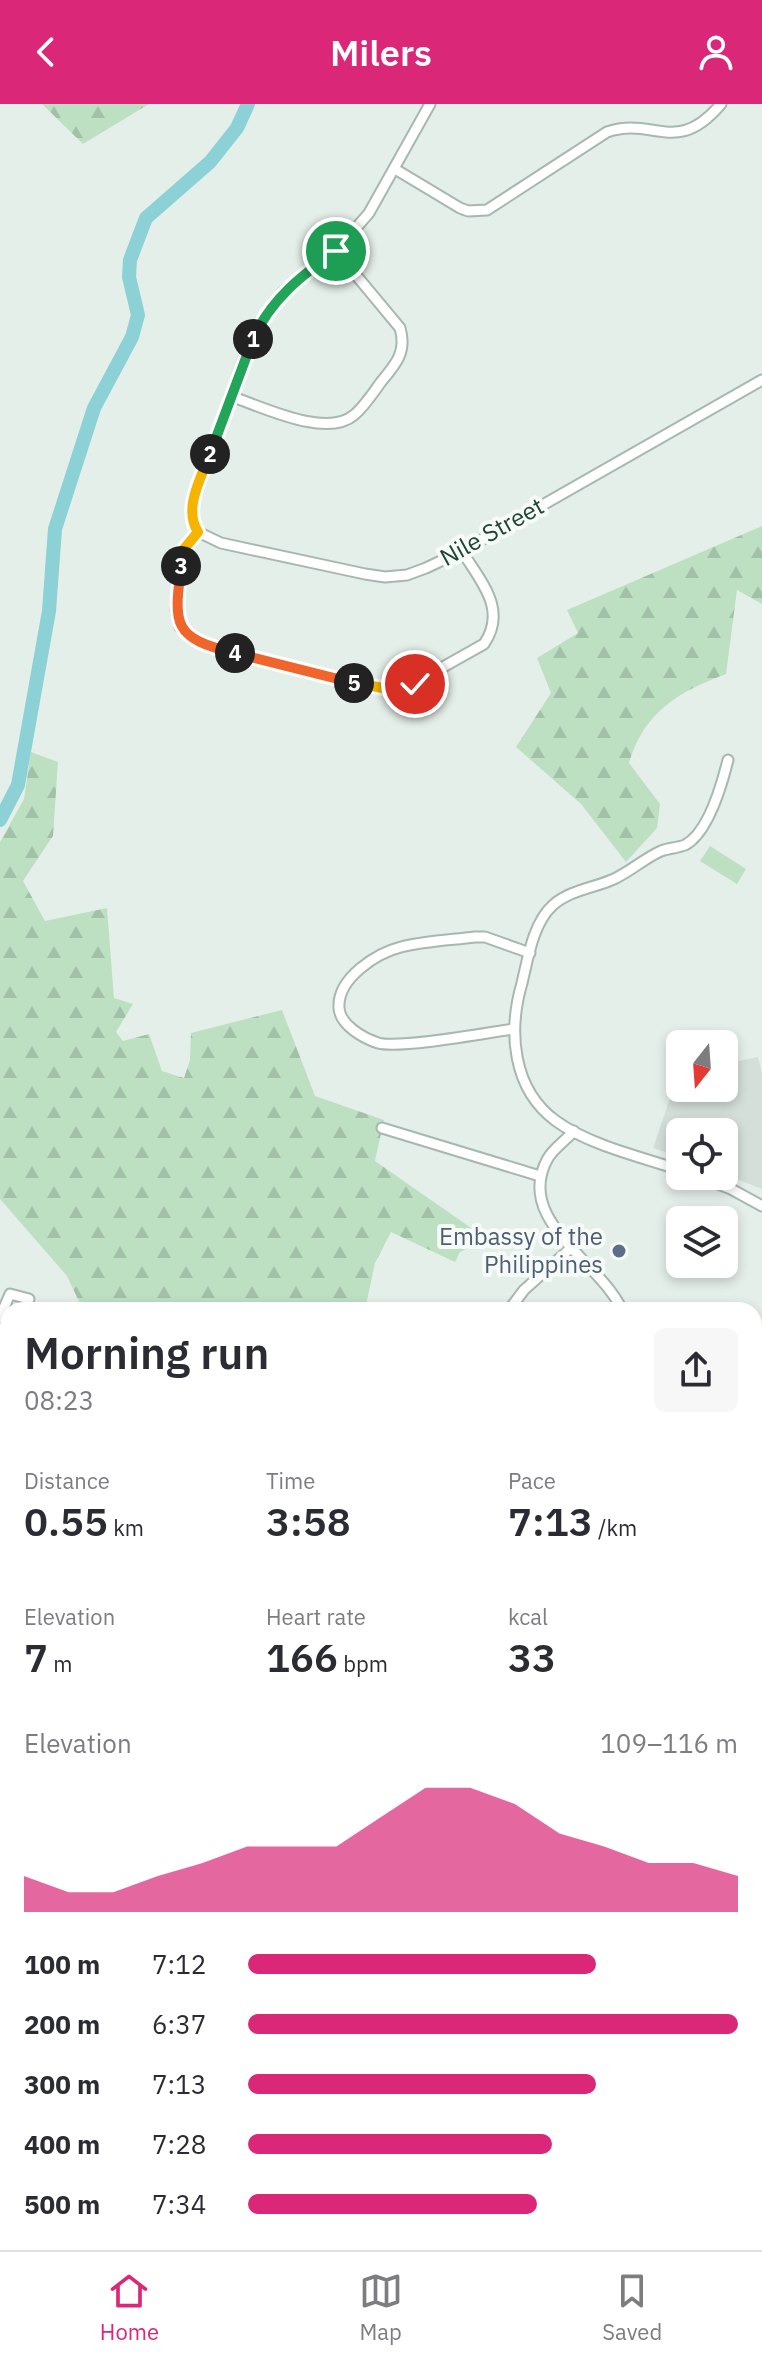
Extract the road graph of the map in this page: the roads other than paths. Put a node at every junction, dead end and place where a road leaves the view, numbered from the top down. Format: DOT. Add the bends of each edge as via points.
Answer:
graph roads {
  1 [pos="430,104"];
  2 [pos="721,104"];
  3 [pos="395,169"];
  4 [pos="336,251"];
  5 [pos="762,380"];
  6 [pos="230,396"];
  7 [pos="198,532"];
  8 [pos="462,551"];
  9 [pos="728,760"];
  10 [pos="530,953"];
  11 [pos="513,1029"];
  12 [pos="382,1128"];
  13 [pos="574,1131"];
  14 [pos="666,1165"];
  15 [pos="540,1176"];
  16 [pos="733,1190"];
  17 [pos="762,1206"];
  18 [pos="572,1247"];
  19 [pos="29,1299"];
  20 [pos="7,1302"];
  21 [pos="515,1302"];
  22 [pos="616,1302"];
  23 [pos="0,1341"];
  24 [pos="0,1351"];
  1 -- 3 [label="street"];
  2 -- 3 [label="street" via="690,130 607,132 487,210 460,208"];
  3 -- 4 [label="street" via="369,213"];
  4 -- 6 [label="street" via="283,292 261,321"];
  4 -- 6 [label="street" via="400,328 404,340 396,364 354,415 327,425"];
  5 -- 8 [label="street, Nile Street"];
  6 -- 7 [label="street" via="191,511"];
  7 -- 8 [label="street, Nile Street" via="221,543 385,577 407,575"];
  7 -- 8 [label="street" via="184,549 176,610 180,627 195,640 395,690 484,644 494,626 490,597"];
  9 -- 10 [label="street" via="712,811 688,843 566,896 539,926"];
  10 -- 11 [label="street"];
  10 -- 11 [label="street" via="485,937 399,947 350,978 339,1003 344,1021 381,1044"];
  11 -- 13 [label="street" via="522,1076 533,1095 556,1121"];
  12 -- 15 [label="street"];
  13 -- 14 [label="street"];
  13 -- 15 [label="street" via="550,1156"];
  15 -- 18 [label="street" via="541,1205"];
  16 -- 17 [label="street"];
  18 -- 21 [label="street"];
  18 -- 22 [label="street"];
  19 -- 20 [label="street" via="14,1293"];
  23 -- 24 [label="street"];
}
